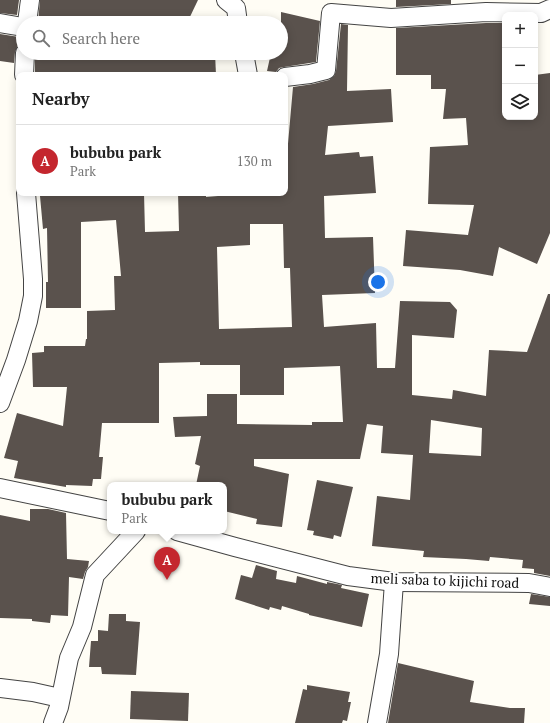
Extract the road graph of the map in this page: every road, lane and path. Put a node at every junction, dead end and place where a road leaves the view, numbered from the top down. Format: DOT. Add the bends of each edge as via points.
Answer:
graph roads {
  1 [pos="30,0"];
  2 [pos="226,0"];
  3 [pos="550,9"];
  4 [pos="28,16"];
  5 [pos="237,16"];
  6 [pos="0,23"];
  7 [pos="16,26"];
  8 [pos="25,60"];
  9 [pos="245,60"];
  10 [pos="24,72"];
  11 [pos="247,72"];
  12 [pos="288,77"];
  13 [pos="26,196"];
  14 [pos="0,403"];
  15 [pos="0,488"];
  16 [pos="107,510"];
  17 [pos="133,534"];
  18 [pos="188,534"];
  19 [pos="394,582"];
  20 [pos="550,587"];
  21 [pos="0,688"];
  22 [pos="60,698"];
  23 [pos="53,723"];
  24 [pos="377,723"];
  1 -- 4 [label="street"];
  2 -- 5 [label="street" via="236,8"];
  3 -- 12 [label="street" via="541,13 478,13 391,18 331,13 326,70"];
  6 -- 7 [label="street"];
  8 -- 10 [label="street"];
  9 -- 11 [label="street"];
  13 -- 14 [label="street" via="33,296 16,360"];
  15 -- 16 [label="street"];
  17 -- 22 [label="street" via="94,575 82,627 69,658"];
  18 -- 19 [label="street, meli saba to kijichi road" via="348,576"];
  19 -- 20 [label="street, meli saba to kijichi road" via="529,582"];
  19 -- 24 [label="street" via="389,654"];
  21 -- 22 [label="street"];
  22 -- 23 [label="street"];
}
